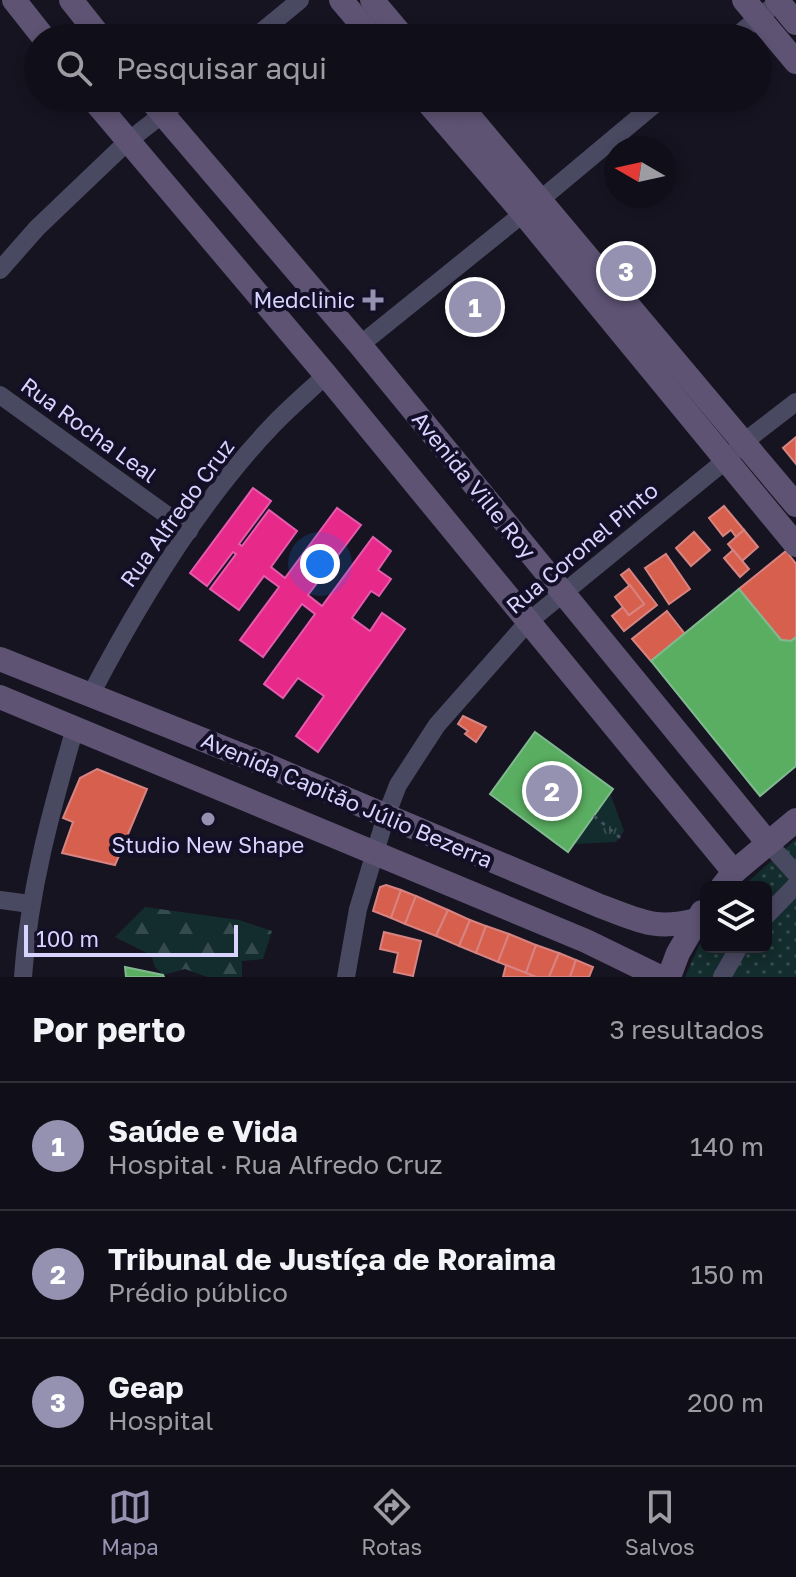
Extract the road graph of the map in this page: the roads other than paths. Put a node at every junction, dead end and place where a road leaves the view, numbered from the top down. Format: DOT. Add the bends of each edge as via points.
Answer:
graph roads {
  1 [pos="14,0"];
  2 [pos="71,0"];
  3 [pos="300,0"];
  4 [pos="341,0"];
  5 [pos="372,0"];
  6 [pos="778,0"];
  7 [pos="751,8"];
  8 [pos="796,23"];
  9 [pos="33,24"];
  10 [pos="90,24"];
  11 [pos="271,24"];
  12 [pos="361,24"];
  13 [pos="392,24"];
  14 [pos="737,24"];
  15 [pos="764,24"];
  16 [pos="772,33"];
  17 [pos="796,62"];
  18 [pos="103,112"];
  19 [pos="151,112"];
  20 [pos="161,112"];
  21 [pos="438,112"];
  22 [pos="464,112"];
  23 [pos="645,112"];
  24 [pos="127,142"];
  25 [pos="532,207"];
  26 [pos="0,270"];
  27 [pos="360,345"];
  28 [pos="326,375"];
  29 [pos="0,395"];
  30 [pos="796,402"];
  31 [pos="744,442"];
  32 [pos="726,460"];
  33 [pos="796,505"];
  34 [pos="189,531"];
  35 [pos="796,545"];
  36 [pos="562,592"];
  37 [pos="528,622"];
  38 [pos="0,659"];
  39 [pos="90,696"];
  40 [pos="0,697"];
  41 [pos="75,728"];
  42 [pos="386,816"];
  43 [pos="796,820"];
  44 [pos="768,843"];
  45 [pos="374,852"];
  46 [pos="796,874"];
  47 [pos="728,879"];
  48 [pos="796,885"];
  49 [pos="0,900"];
  50 [pos="30,904"];
  51 [pos="772,910"];
  52 [pos="700,913"];
  53 [pos="700,915"];
  54 [pos="736,953"];
  55 [pos="23,977"];
  56 [pos="346,977"];
  57 [pos="660,977"];
  58 [pos="669,977"];
  59 [pos="722,977"];
  1 -- 9 [label="main road"];
  2 -- 10 [label="main road"];
  3 -- 11 [label="street"];
  4 -- 12 [label="main road"];
  5 -- 13 [label="main road"];
  6 -- 7 [label="street"];
  6 -- 8 [label="main road"];
  7 -- 14 [label="street"];
  7 -- 15 [label="main road"];
  16 -- 17 [label="main road"];
  18 -- 24 [label="main road, Avenida Ville Roy"];
  19 -- 24 [label="street"];
  20 -- 27 [label="main road, Avenida Ville Roy"];
  21 -- 25 [label="main road"];
  22 -- 25 [label="main road"];
  23 -- 25 [label="street"];
  24 -- 26 [label="street"];
  24 -- 28 [label="main road, Avenida Ville Roy"];
  25 -- 27 [label="street"];
  25 -- 31 [label="main road"];
  25 -- 32 [label="main road"];
  27 -- 36 [label="main road, Avenida Ville Roy"];
  28 -- 34 [label="street, Rua Alfredo Cruz" via="271,427"];
  28 -- 37 [label="main road, Avenida Ville Roy"];
  29 -- 34 [label="street, Rua Rocha Leal"];
  30 -- 31 [label="street, Rua Coronel Pinto"];
  31 -- 32 [label="street, Rua Coronel Pinto"];
  31 -- 33 [label="main road"];
  32 -- 35 [label="main road"];
  32 -- 36 [label="street, Rua Coronel Pinto"];
  34 -- 39 [label="street, Rua Alfredo Cruz"];
  36 -- 37 [label="street, Rua Coronel Pinto"];
  36 -- 44 [label="main road, Avenida Ville Roy"];
  37 -- 42 [label="street, Rua Coronel Pinto" via="437,725 398,785"];
  37 -- 47 [label="main road, Avenida Ville Roy"];
  38 -- 39 [label="main road, Avenida Capitão Júlio Bezerra"];
  39 -- 42 [label="main road, Avenida Capitão Júlio Bezerra"];
  40 -- 41 [label="main road, Avenida Capitão Júlio Bezerra"];
  41 -- 45 [label="main road, Avenida Capitão Júlio Bezerra"];
  41 -- 50 [label="street"];
  42 -- 45 [label="street, Rua Coronel Pinto"];
  42 -- 52 [label="main road, Avenida Capitão Júlio Bezerra" via="652,925 676,925"];
  43 -- 44 [label="main road"];
  44 -- 46 [label="street, Avenida Ville Roy"];
  44 -- 47 [label="main road"];
  45 -- 56 [label="street, Rua Coronel Pinto"];
  45 -- 57 [label="main road, Avenida Capitão Júlio Bezerra"];
  48 -- 51 [label="street"];
  49 -- 50 [label="street"];
  50 -- 55 [label="street"];
  53 -- 58 [label="main road"];
  54 -- 59 [label="street"];
}
